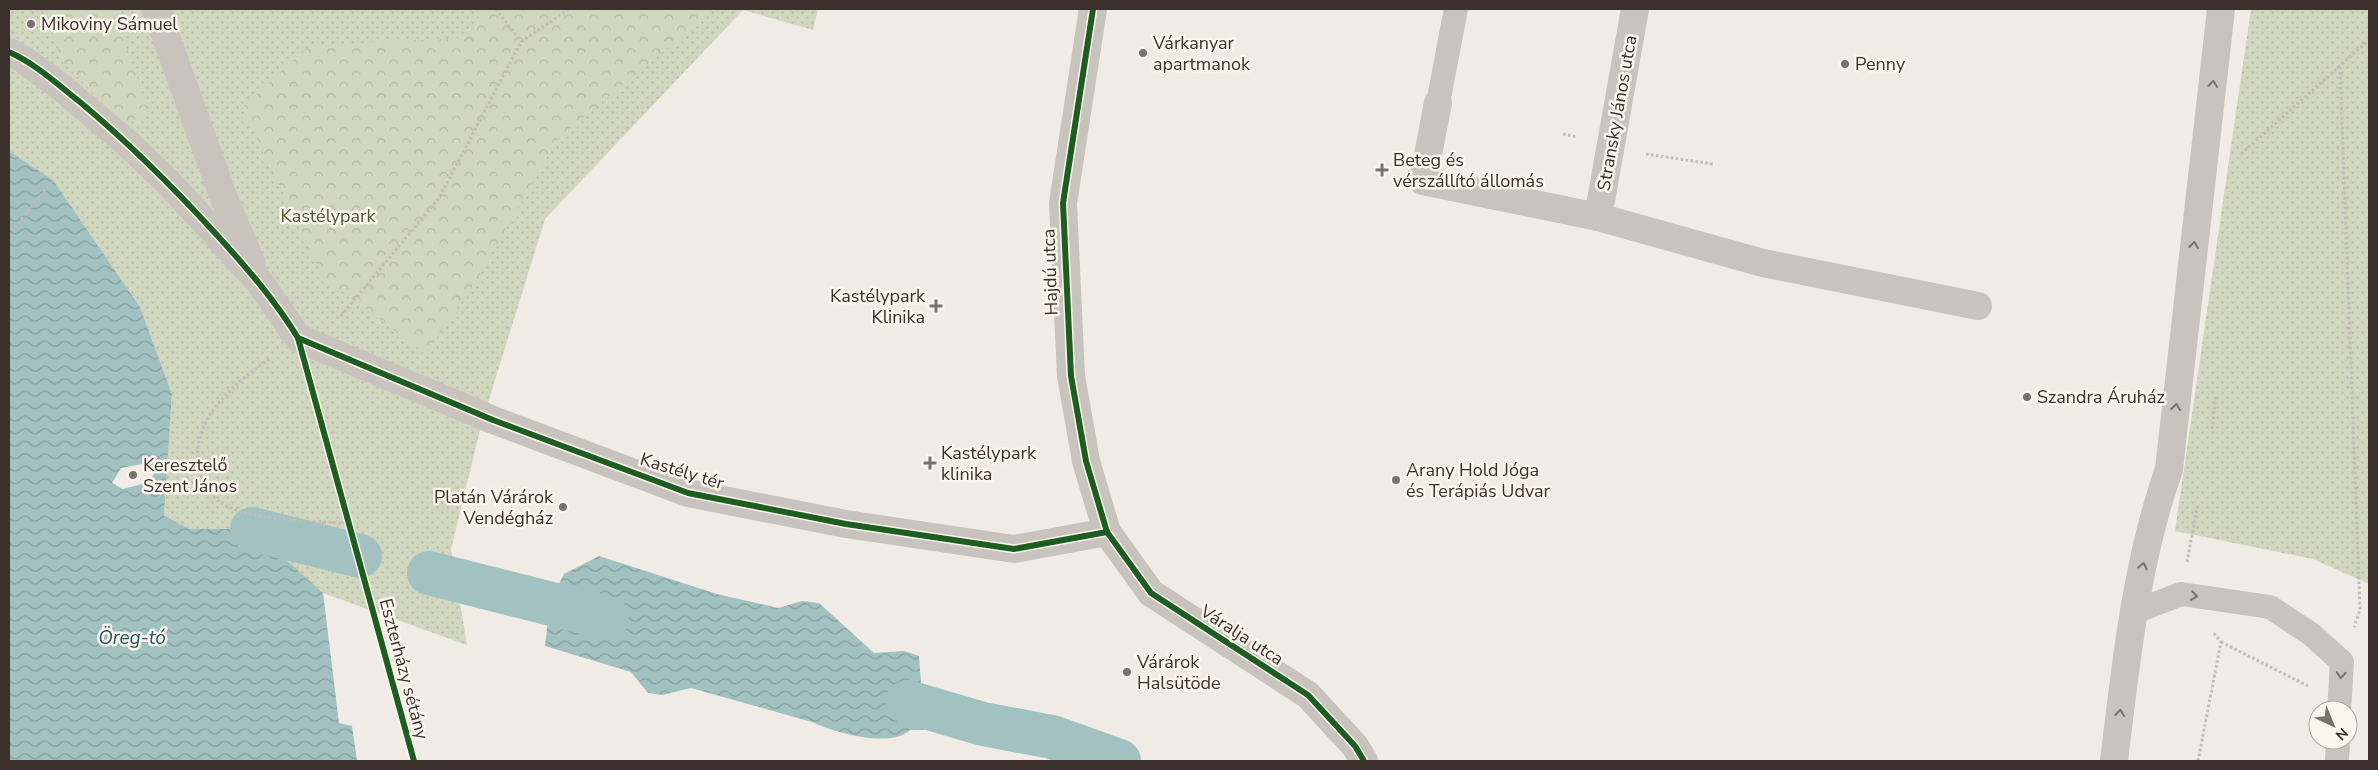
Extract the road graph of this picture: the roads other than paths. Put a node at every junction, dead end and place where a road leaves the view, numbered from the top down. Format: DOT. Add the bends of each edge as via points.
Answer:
graph roads {
  1 [pos="156,9"];
  2 [pos="1093,9"];
  3 [pos="1456,9"];
  4 [pos="1635,9"];
  5 [pos="2221,9"];
  6 [pos="9,52"];
  7 [pos="1438,103"];
  8 [pos="1598,217"];
  9 [pos="261,284"];
  10 [pos="1978,306"];
  11 [pos="1107,532"];
  12 [pos="2132,613"];
  13 [pos="2340,700"];
  14 [pos="1364,761"];
  15 [pos="2114,761"];
  1 -- 9 [label="street" via="225,201"];
  2 -- 11 [label="street, Hajdú utca" via="1063,203 1071,376 1086,462"];
  3 -- 7 [label="lane"];
  4 -- 8 [label="street, Stransky János utca"];
  12 -- 5 [label="street, one-way" via="2159,497 2169,469"];
  6 -- 9 [label="street" via="41,71 127,143 169,182"];
  7 -- 8 [label="street" via="1423,181"];
  8 -- 10 [label="street" via="1763,262"];
  9 -- 11 [label="street, Kastély tér" via="298,338 493,420 688,493 846,524 1014,549"];
  11 -- 14 [label="street, Váralja utca" via="1151,594 1308,695 1355,746"];
  12 -- 13 [label="lane, one-way" via="2181,594 2270,607 2311,634 2342,662"];
  15 -- 12 [label="street, one-way"];
}
